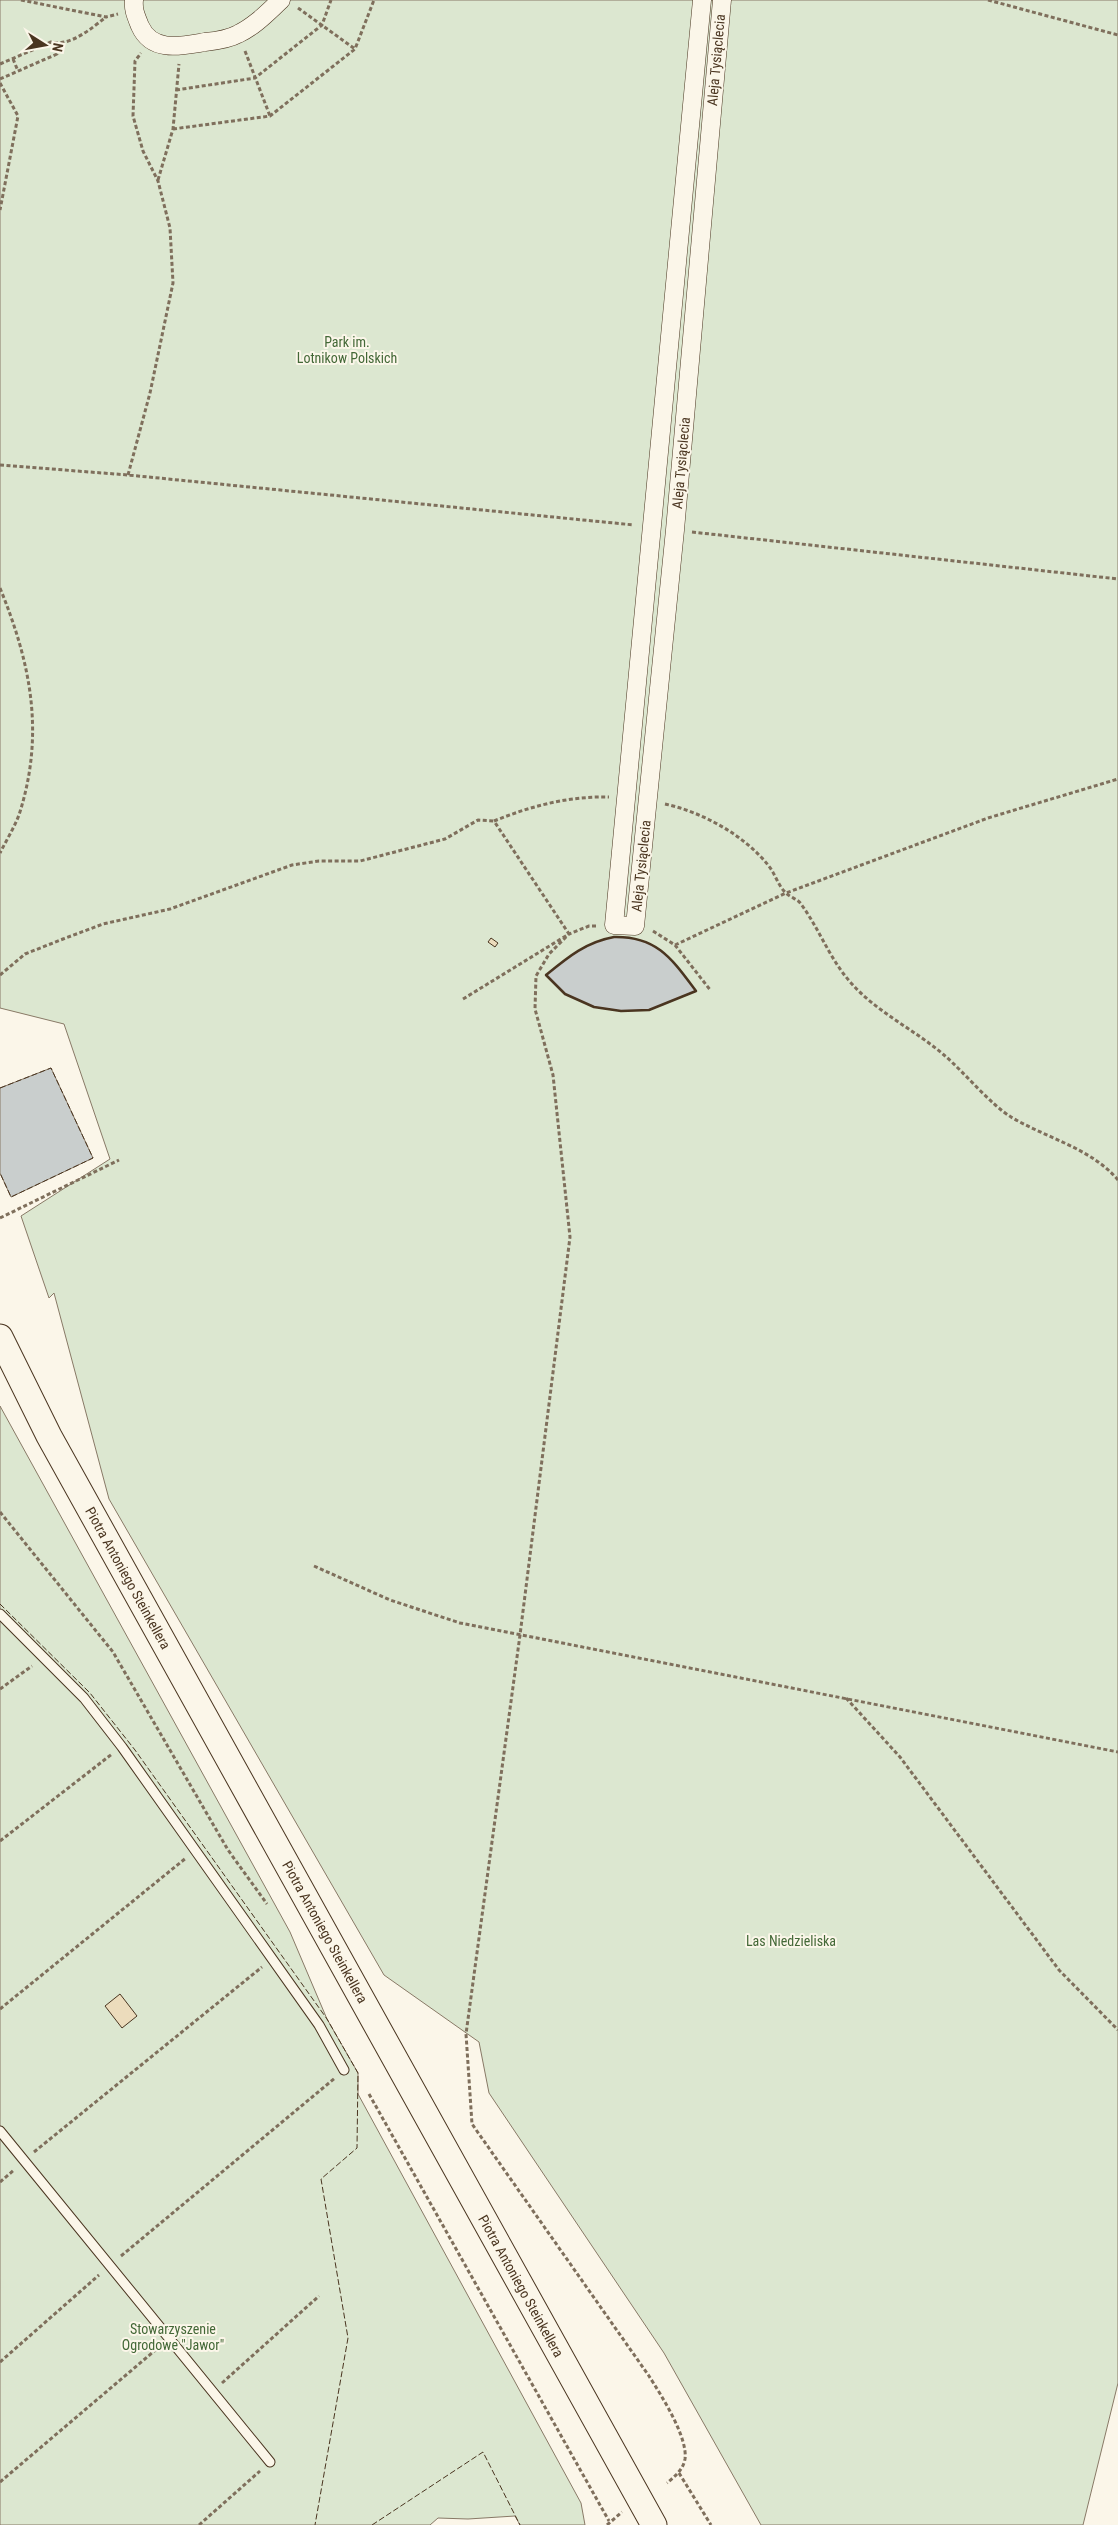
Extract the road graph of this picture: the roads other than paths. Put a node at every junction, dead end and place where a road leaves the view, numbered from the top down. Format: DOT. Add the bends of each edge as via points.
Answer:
graph roads {
  1 [pos="702,0"];
  2 [pos="722,0"];
  3 [pos="287,2"];
  4 [pos="134,5"];
  5 [pos="0,1336"];
  6 [pos="0,1614"];
  7 [pos="344,2070"];
  8 [pos="0,2131"];
  9 [pos="270,2462"];
  10 [pos="654,2525"];
  1 -- 2 [label="street, Aleja Tysiąclecia" via="614,925 635,926 675,530"];
  3 -- 4 [label="street" via="238,34 180,46 165,46 151,41 142,30"];
  5 -- 10 [label="street, Piotra Antoniego Steinkellera" via="49,1436"];
  6 -- 7 [label="lane" via="84,1698 122,1747 319,2025"];
  8 -- 9 [label="lane"];
}
